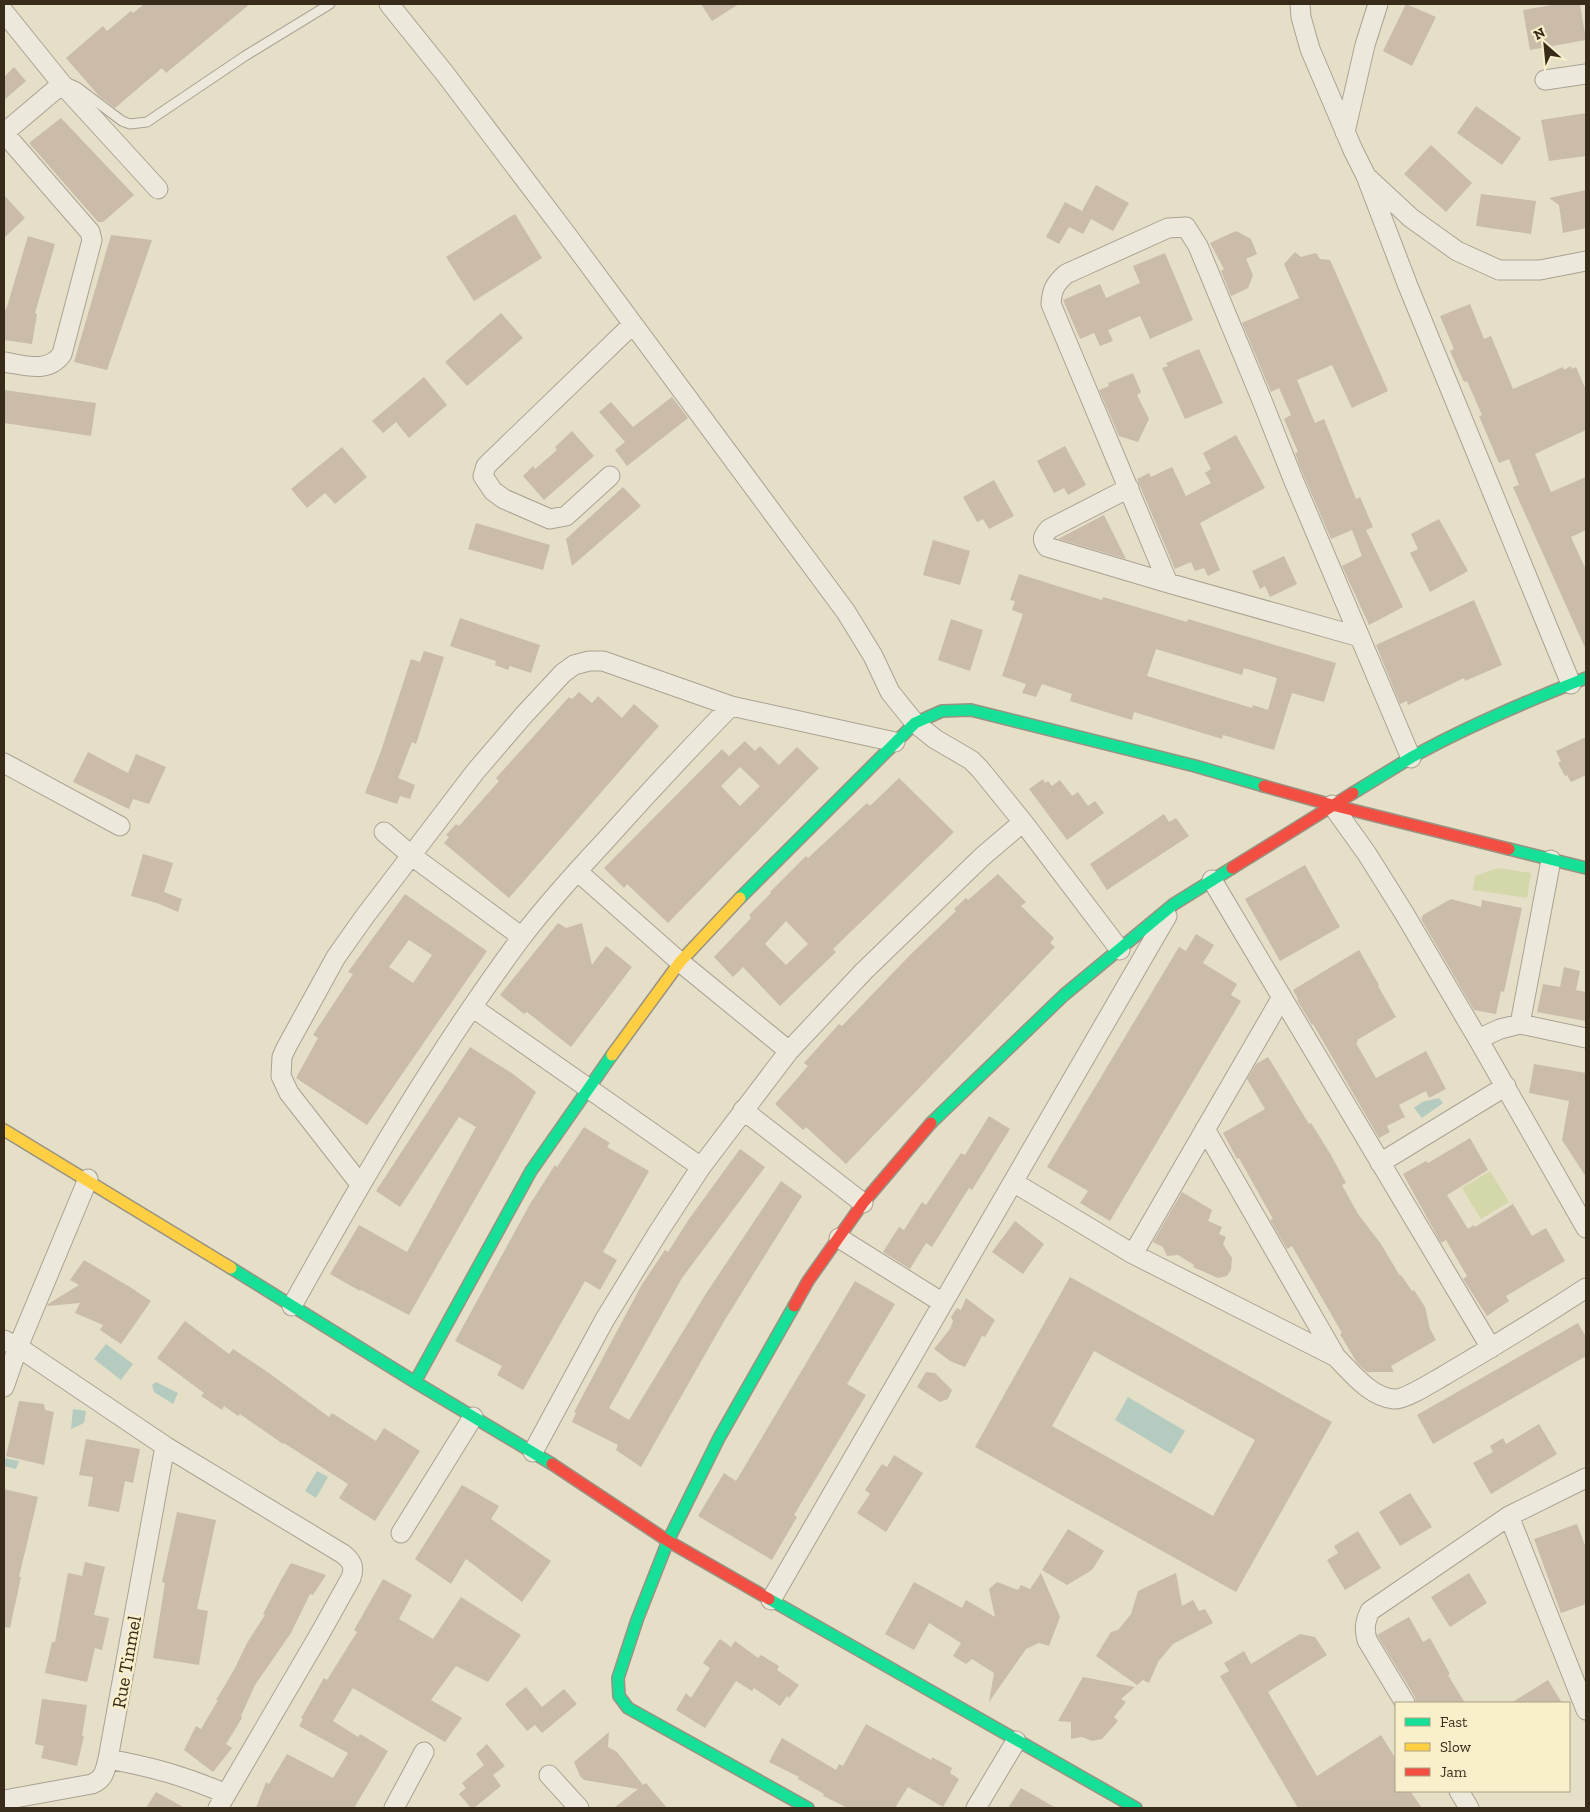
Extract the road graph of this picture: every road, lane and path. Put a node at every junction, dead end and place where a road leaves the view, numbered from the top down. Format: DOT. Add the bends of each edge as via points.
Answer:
graph roads {
  1 [pos="330,4"];
  2 [pos="389,4"];
  3 [pos="1300,4"];
  4 [pos="1378,4"];
  5 [pos="4,12"];
  6 [pos="1586,74"];
  7 [pos="1545,80"];
  8 [pos="62,84"];
  9 [pos="1345,132"];
  10 [pos="4,133"];
  11 [pos="1366,176"];
  12 [pos="158,189"];
  13 [pos="1584,267"];
  14 [pos="632,325"];
  15 [pos="4,362"];
  16 [pos="610,476"];
  17 [pos="1129,488"];
  18 [pos="1168,583"];
  19 [pos="1360,637"];
  20 [pos="1579,681"];
  21 [pos="731,706"];
  22 [pos="914,722"];
  23 [pos="895,742"];
  24 [pos="1411,758"];
  25 [pos="4,763"];
  26 [pos="1332,805"];
  27 [pos="1023,822"];
  28 [pos="120,826"];
  29 [pos="384,832"];
  30 [pos="412,856"];
  31 [pos="1551,860"];
  32 [pos="1586,868"];
  33 [pos="577,871"];
  34 [pos="1212,880"];
  35 [pos="1174,904"];
  36 [pos="522,937"];
  37 [pos="1120,950"];
  38 [pos="680,962"];
  39 [pos="1282,997"];
  40 [pos="472,1007"];
  41 [pos="1520,1024"];
  42 [pos="1586,1038"];
  43 [pos="1478,1039"];
  44 [pos="789,1051"];
  45 [pos="1506,1086"];
  46 [pos="588,1087"];
  47 [pos="743,1110"];
  48 [pos="1205,1129"];
  49 [pos="4,1130"];
  50 [pos="1380,1163"];
  51 [pos="701,1167"];
  52 [pos="88,1179"];
  53 [pos="1013,1182"];
  54 [pos="360,1184"];
  55 [pos="863,1203"];
  56 [pos="1586,1228"];
  57 [pos="839,1238"];
  58 [pos="1133,1254"];
  59 [pos="1586,1288"];
  60 [pos="943,1303"];
  61 [pos="292,1306"];
  62 [pos="11,1344"];
  63 [pos="1491,1348"];
  64 [pos="1336,1357"];
  65 [pos="415,1382"];
  66 [pos="4,1387"];
  67 [pos="473,1417"];
  68 [pos="165,1446"];
  69 [pos="533,1452"];
  70 [pos="1586,1478"];
  71 [pos="1509,1516"];
  72 [pos="401,1532"];
  73 [pos="668,1540"];
  74 [pos="771,1600"];
  75 [pos="1404,1702"];
  76 [pos="1586,1710"];
  77 [pos="1016,1741"];
  78 [pos="424,1752"];
  79 [pos="108,1759"];
  80 [pos="549,1774"];
  81 [pos="1460,1792"];
  82 [pos="4,1800"];
  83 [pos="222,1801"];
  84 [pos="394,1808"];
  85 [pos="579,1808"];
  86 [pos="808,1808"];
  87 [pos="976,1808"];
  88 [pos="1136,1808"];
  89 [pos="1469,1808"];
  1 -- 8 [label="lane" via="245,56 148,122 130,124 122,121 77,87"];
  2 -- 14 [label="street" via="452,83"];
  3 -- 9 [label="street" via="1310,49"];
  4 -- 9 [label="street"];
  5 -- 8 [label="street"];
  6 -- 7 [label="street"];
  8 -- 10 [label="street"];
  8 -- 12 [label="street"];
  9 -- 11 [label="street"];
  10 -- 15 [label="street" via="90,232 92,240 58,360 39,367"];
  11 -- 13 [label="street" via="1411,218 1457,251 1499,270"];
  11 -- 20 [label="street" via="1408,286"];
  14 -- 16 [label="street" via="486,466 483,476 493,491 504,499 550,518 566,516"];
  14 -- 22 [label="street" via="846,612 890,692"];
  17 -- 18 [label="street"];
  17 -- 18 [label="street" via="1049,528 1043,542 1047,547"];
  17 -- 19 [label="street" via="1051,304 1052,295 1056,283 1066,274 1168,228 1186,227 1198,246"];
  18 -- 19 [label="street"];
  19 -- 24 [label="street"];
  20 -- 24 [label="street" via="1516,707"];
  21 -- 23 [label="street"];
  21 -- 30 [label="street" via="603,662 589,660 574,665 523,716 475,772"];
  21 -- 33 [label="street"];
  22 -- 23 [label="street"];
  22 -- 26 [label="street" via="949,708 971,710 1195,766"];
  22 -- 27 [label="street" via="971,760"];
  23 -- 38 [label="street"];
  24 -- 26 [label="street"];
  25 -- 28 [label="street"];
  26 -- 31 [label="street"];
  26 -- 34 [label="street"];
  26 -- 43 [label="street" via="1367,854"];
  27 -- 37 [label="street"];
  27 -- 44 [label="street" via="983,856 864,971"];
  29 -- 30 [label="street"];
  30 -- 36 [label="street"];
  30 -- 54 [label="street" via="336,957 286,1048 281,1066 281,1076 289,1093"];
  31 -- 32 [label="street"];
  31 -- 41 [label="street"];
  33 -- 36 [label="street"];
  33 -- 38 [label="street"];
  34 -- 35 [label="street"];
  34 -- 39 [label="street"];
  35 -- 37 [label="street"];
  35 -- 53 [label="street"];
  36 -- 40 [label="street"];
  37 -- 55 [label="street" via="1064,995 928,1126"];
  38 -- 44 [label="street"];
  38 -- 46 [label="street"];
  39 -- 48 [label="street"];
  39 -- 50 [label="street"];
  40 -- 46 [label="street"];
  40 -- 54 [label="street"];
  41 -- 42 [label="street"];
  41 -- 43 [label="street"];
  43 -- 45 [label="street"];
  44 -- 47 [label="street"];
  45 -- 50 [label="street"];
  45 -- 56 [label="street"];
  46 -- 51 [label="street"];
  46 -- 65 [label="street" via="531,1171"];
  47 -- 51 [label="street"];
  47 -- 55 [label="street"];
  48 -- 58 [label="street"];
  48 -- 64 [label="street"];
  49 -- 52 [label="street"];
  50 -- 63 [label="street"];
  51 -- 69 [label="street" via="605,1319"];
  52 -- 61 [label="street"];
  52 -- 62 [label="street"];
  53 -- 58 [label="street"];
  53 -- 60 [label="street"];
  54 -- 61 [label="street"];
  55 -- 57 [label="street"];
  57 -- 60 [label="street"];
  57 -- 73 [label="street" via="808,1281 719,1438"];
  58 -- 64 [label="street"];
  59 -- 63 [label="street"];
  60 -- 74 [label="street"];
  61 -- 65 [label="street"];
  62 -- 66 [label="street"];
  62 -- 68 [label="street"];
  63 -- 64 [label="street" via="1395,1400 1375,1393"];
  65 -- 67 [label="street"];
  67 -- 69 [label="street"];
  67 -- 72 [label="street"];
  68 -- 79 [label="street, Rue Tinmel"];
  68 -- 83 [label="street" via="343,1554 354,1570"];
  69 -- 73 [label="street"];
  70 -- 71 [label="street"];
  71 -- 75 [label="street" via="1370,1611 1365,1621 1366,1640"];
  71 -- 76 [label="street"];
  73 -- 74 [label="street"];
  73 -- 86 [label="street" via="618,1678 622,1702"];
  74 -- 77 [label="street"];
  77 -- 87 [label="street"];
  77 -- 88 [label="street"];
  78 -- 84 [label="street"];
  79 -- 82 [label="street, Rue Tinmel" via="99,1782"];
  79 -- 83 [label="street" via="193,1779"];
  80 -- 85 [label="street"];
  81 -- 89 [label="street"];
}
